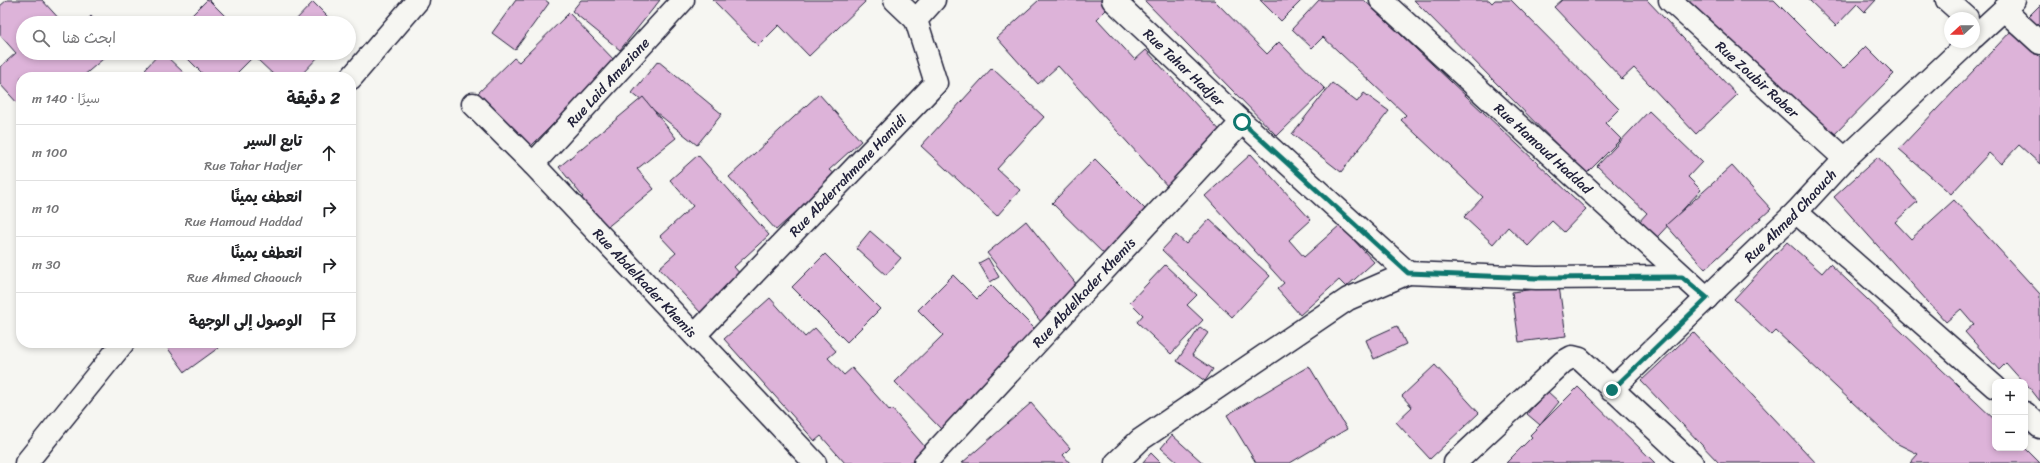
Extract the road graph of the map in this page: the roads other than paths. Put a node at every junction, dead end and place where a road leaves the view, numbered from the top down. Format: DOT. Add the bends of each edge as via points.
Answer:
graph roads {
  1 [pos="418,0"];
  2 [pos="683,0"];
  3 [pos="895,0"];
  4 [pos="934,0"];
  5 [pos="1113,0"];
  6 [pos="1380,0"];
  7 [pos="1670,0"];
  8 [pos="1947,0"];
  9 [pos="2009,5"];
  10 [pos="1957,12"];
  11 [pos="916,20"];
  12 [pos="1980,25"];
  13 [pos="2040,43"];
  14 [pos="1955,48"];
  15 [pos="356,72"];
  16 [pos="473,104"];
  17 [pos="1242,122"];
  18 [pos="1845,159"];
  19 [pos="533,164"];
  20 [pos="1796,212"];
  21 [pos="1408,273"];
  22 [pos="1682,277"];
  23 [pos="1707,298"];
  24 [pos="695,335"];
  25 [pos="119,348"];
  26 [pos="1992,384"];
  27 [pos="1612,390"];
  28 [pos="2027,415"];
  29 [pos="2040,427"];
  30 [pos="26,463"];
  31 [pos="815,463"];
  32 [pos="925,463"];
  33 [pos="1116,463"];
  34 [pos="1455,463"];
  35 [pos="1692,463"];
  1 -- 15 [label="street"];
  2 -- 19 [label="street, Rue Laid Ameziane"];
  3 -- 11 [label="street"];
  4 -- 11 [label="street"];
  5 -- 17 [label="street, Rue Tahar Hadjer"];
  6 -- 22 [label="street, Rue Hamoud Haddad"];
  7 -- 18 [label="street, Rue Zoubir Raber"];
  8 -- 10 [label="street"];
  9 -- 12 [label="street, Rue Ahmed Chaouch"];
  9 -- 13 [label="street"];
  11 -- 24 [label="street, Rue Abderrahmane Hamidi" via="936,83"];
  14 -- 18 [label="street, Rue Ahmed Chaouch"];
  16 -- 19 [label="street, Rue Abdelkader Khemis"];
  17 -- 21 [label="street, Rue Tahar Hadjer"];
  17 -- 32 [label="street, Rue Abdelkader Khemis"];
  18 -- 20 [label="street, Rue Ahmed Chaouch"];
  19 -- 24 [label="street, Rue Abdelkader Khemis"];
  20 -- 23 [label="street, Rue Ahmed Chaouch"];
  20 -- 26 [label="street"];
  21 -- 22 [label="street" via="1536,278"];
  21 -- 33 [label="street" via="1348,298 1140,440"];
  22 -- 23 [label="street, Rue Hamoud Haddad"];
  23 -- 27 [label="street, Rue Ahmed Chaouch"];
  24 -- 31 [label="street, Rue Abdelkader Khemis"];
  25 -- 30 [label="street"];
  27 -- 34 [label="street" via="1580,359 1572,357 1563,362"];
  27 -- 35 [label="street"];
  28 -- 29 [label="street"];
}
